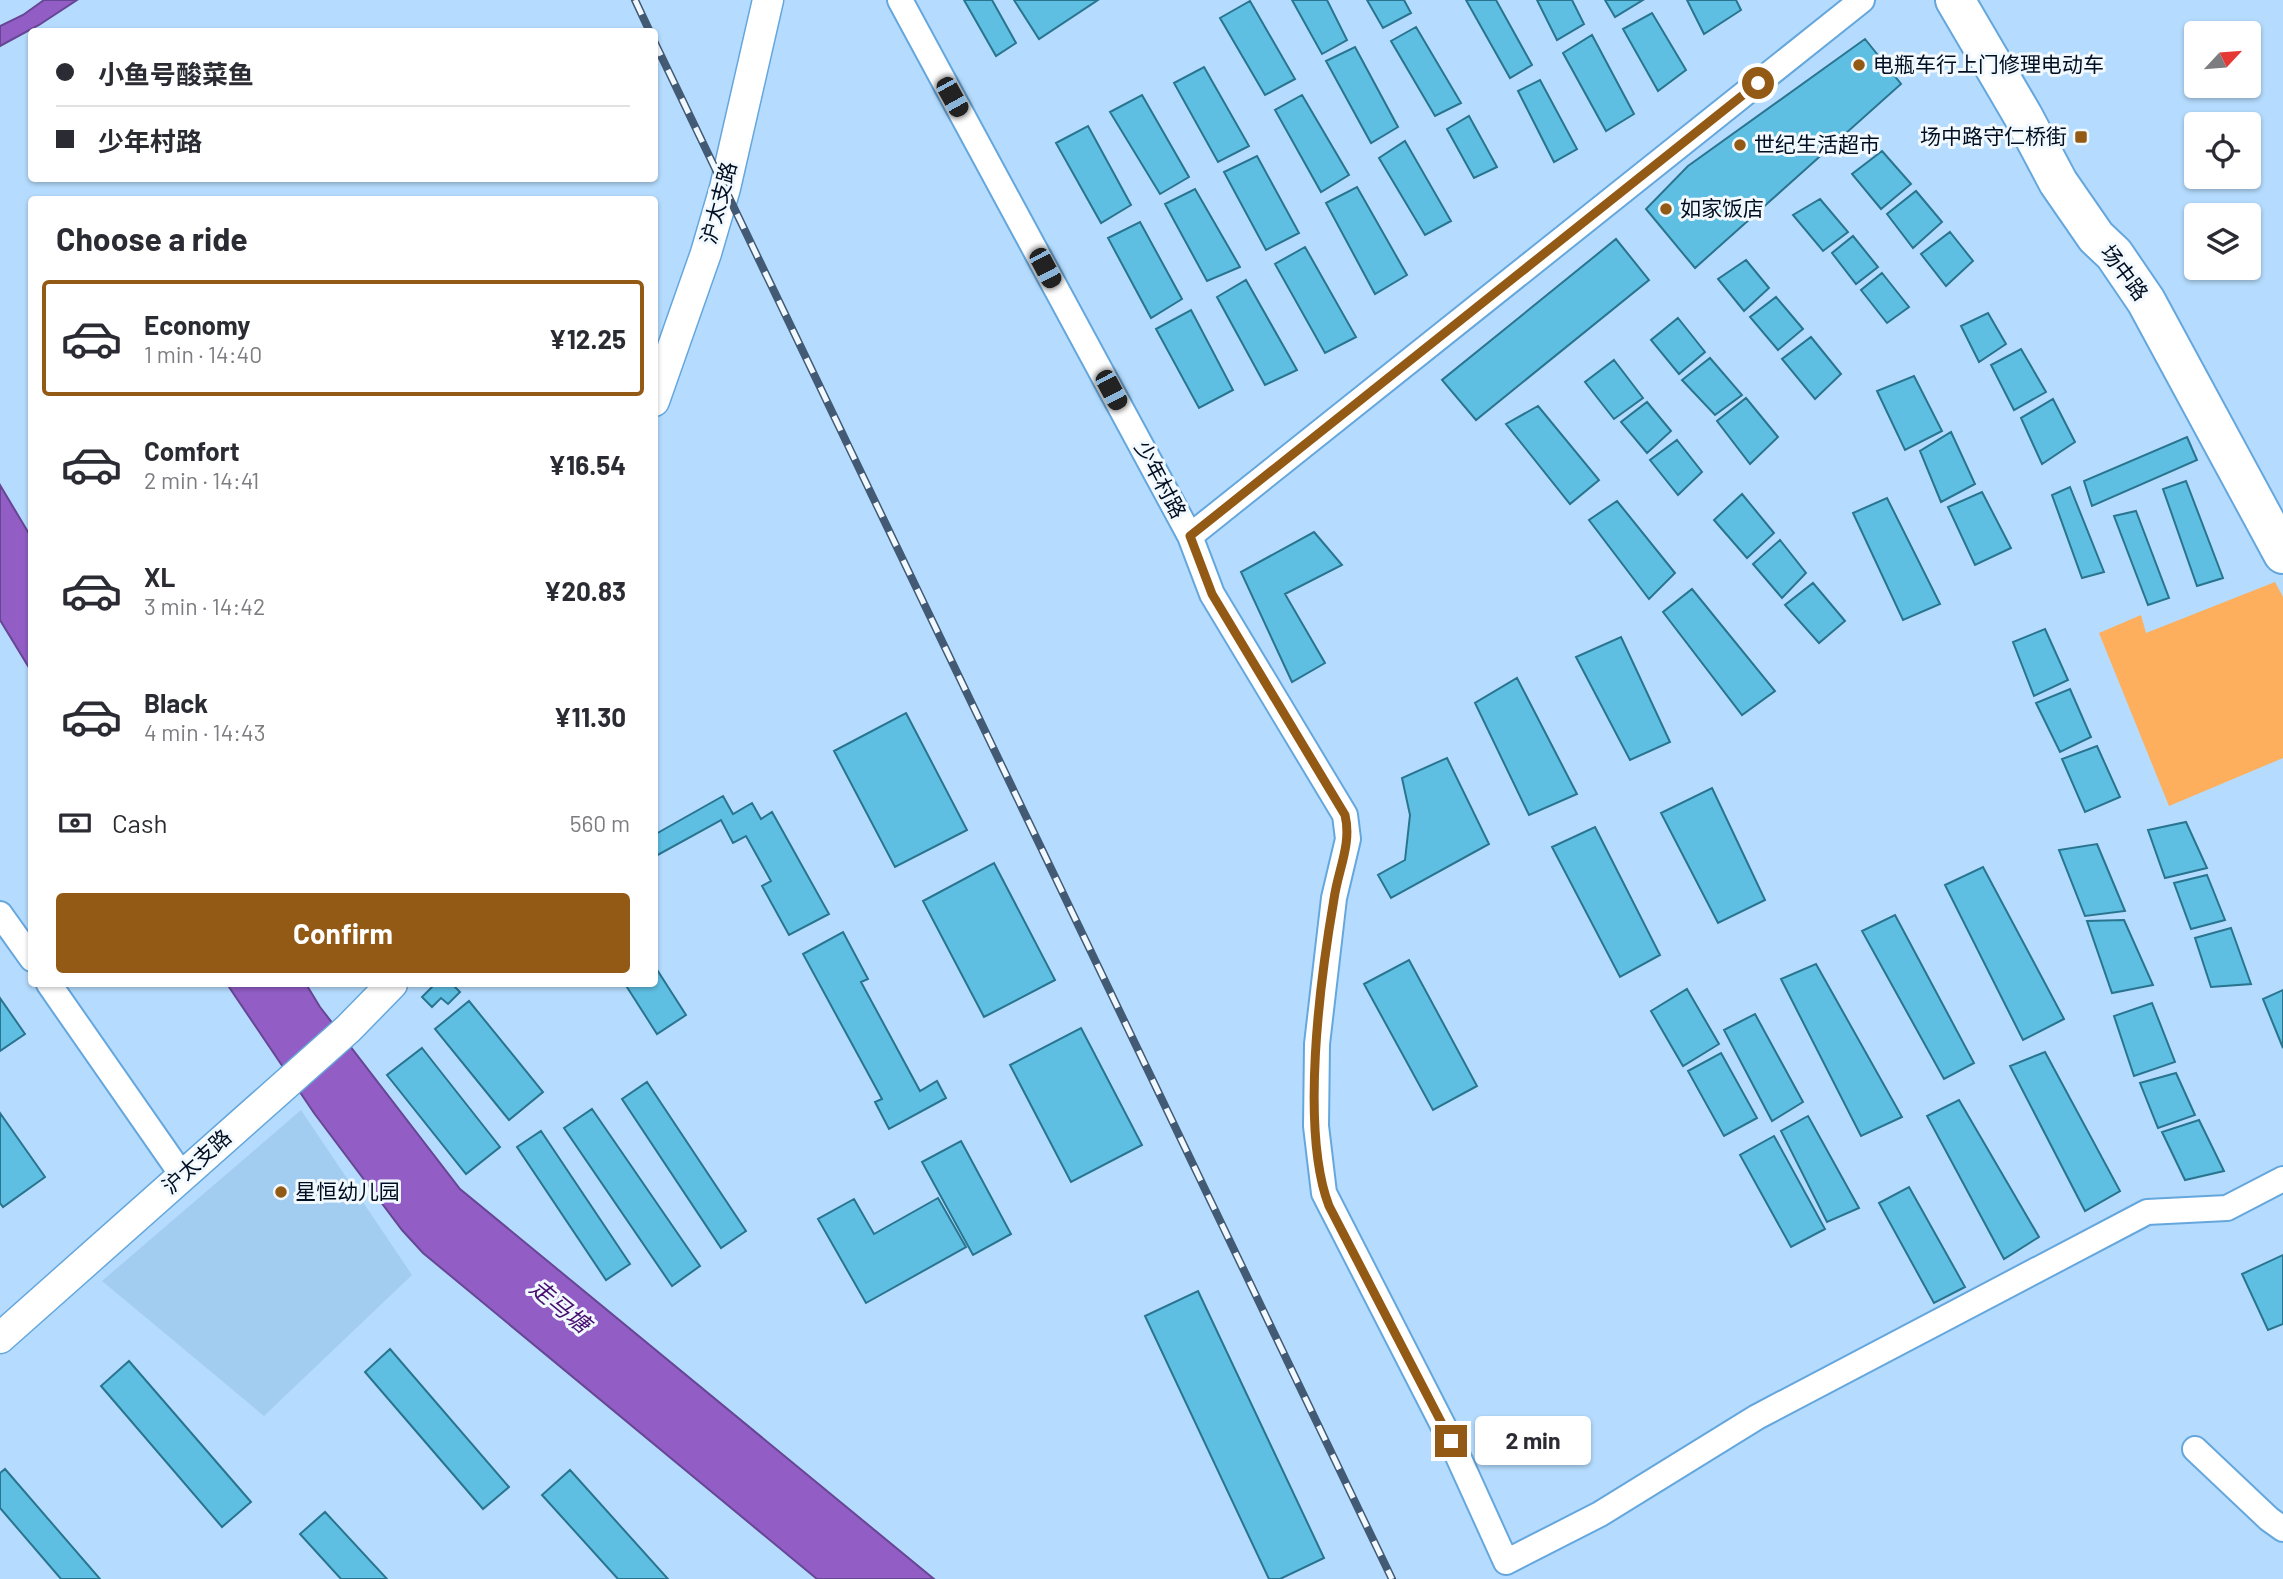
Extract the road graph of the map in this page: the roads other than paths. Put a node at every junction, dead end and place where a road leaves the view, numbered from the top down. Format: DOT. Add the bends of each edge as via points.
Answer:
graph roads {
  1 [pos="768,0"];
  2 [pos="900,0"];
  3 [pos="1862,0"];
  4 [pos="1955,0"];
  5 [pos="1986,0"];
  6 [pos="658,390"];
  7 [pos="2283,521"];
  8 [pos="1190,536"];
  9 [pos="2283,554"];
  10 [pos="0,914"];
  11 [pos="28,953"];
  12 [pos="51,987"];
  13 [pos="389,987"];
  14 [pos="182,1175"];
  15 [pos="2283,1179"];
  16 [pos="0,1338"];
  17 [pos="2195,1449"];
  18 [pos="2283,1529"];
  1 -- 6 [label="street, 沪太支路" via="725,188"];
  2 -- 8 [label="street, 少年村路"];
  3 -- 8 [label="street"];
  4 -- 9 [label="main road, 场中路" via="2058,182 2147,302"];
  5 -- 7 [label="main road, 场中路" via="2088,183 2152,284"];
  8 -- 15 [label="street, 少年村路" via="1212,594 1339,804 1348,827 1334,898 1317,1044 1315,1126 1324,1193 1506,1562 1600,1514 1757,1417 2147,1212 2227,1208"];
  10 -- 11 [label="street"];
  12 -- 14 [label="street"];
  13 -- 14 [label="street, 沪太支路"];
  14 -- 16 [label="street, 沪太支路"];
  17 -- 18 [label="street"];
}
